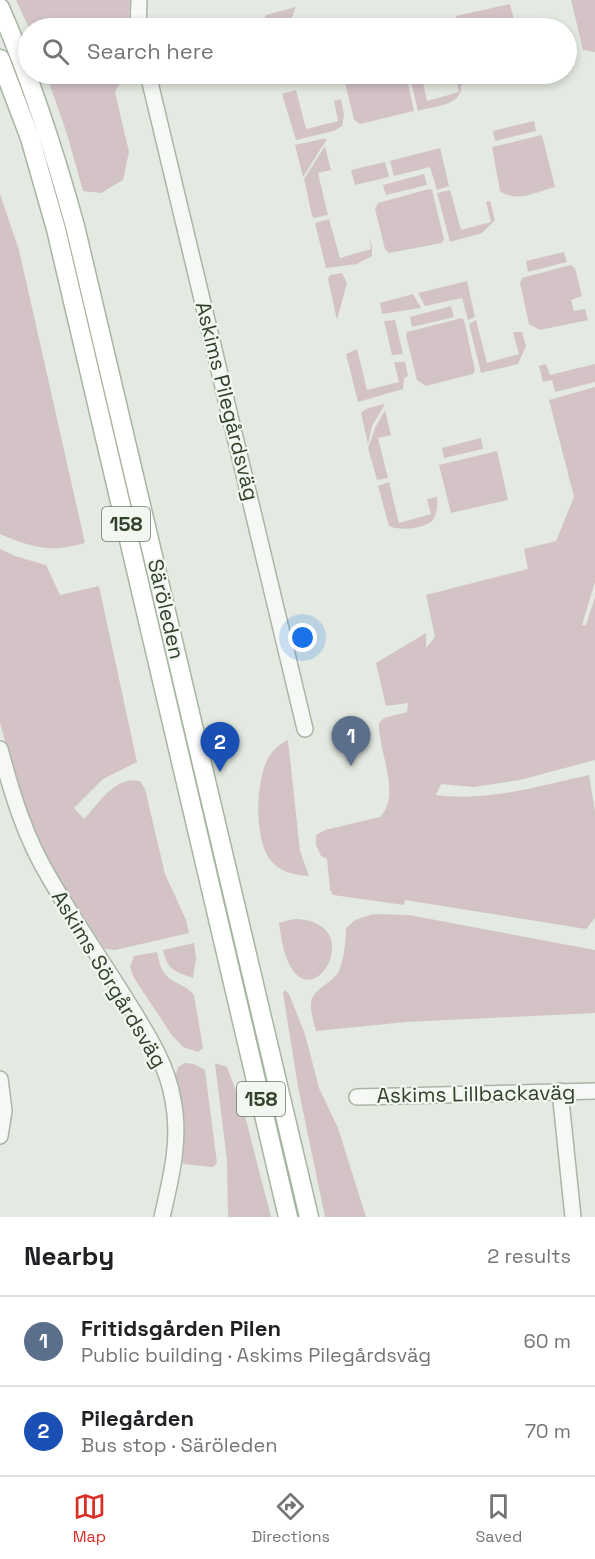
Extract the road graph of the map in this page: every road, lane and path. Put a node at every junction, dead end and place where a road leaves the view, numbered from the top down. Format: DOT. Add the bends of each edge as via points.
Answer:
graph roads {
  1 [pos="139,0"];
  2 [pos="0,8"];
  3 [pos="138,18"];
  4 [pos="18,50"];
  5 [pos="0,59"];
  6 [pos="31,84"];
  7 [pos="150,84"];
  8 [pos="304,729"];
  9 [pos="0,749"];
  10 [pos="0,1079"];
  11 [pos="560,1091"];
  12 [pos="595,1091"];
  13 [pos="357,1096"];
  14 [pos="2,1111"];
  15 [pos="0,1136"];
  16 [pos="162,1217"];
  17 [pos="288,1217"];
  18 [pos="309,1217"];
  19 [pos="573,1217"];
  1 -- 3 [label="street"];
  2 -- 4 [label="main road, Säröleden / 158"];
  5 -- 17 [label="main road, Säröleden / 158" via="30,138 56,229"];
  6 -- 18 [label="main road, Säröleden / 158" via="75,226"];
  7 -- 8 [label="street, Askims Pilegårdsväg"];
  9 -- 16 [label="street, Askims Sörgårdsväg" via="22,823 40,862 141,1024 167,1075 174,1101 175,1151"];
  10 -- 14 [label="street"];
  11 -- 12 [label="street, Askims Lillbackaväg"];
  11 -- 13 [label="street, Askims Lillbackaväg"];
  11 -- 19 [label="street"];
  14 -- 15 [label="street"];
}
